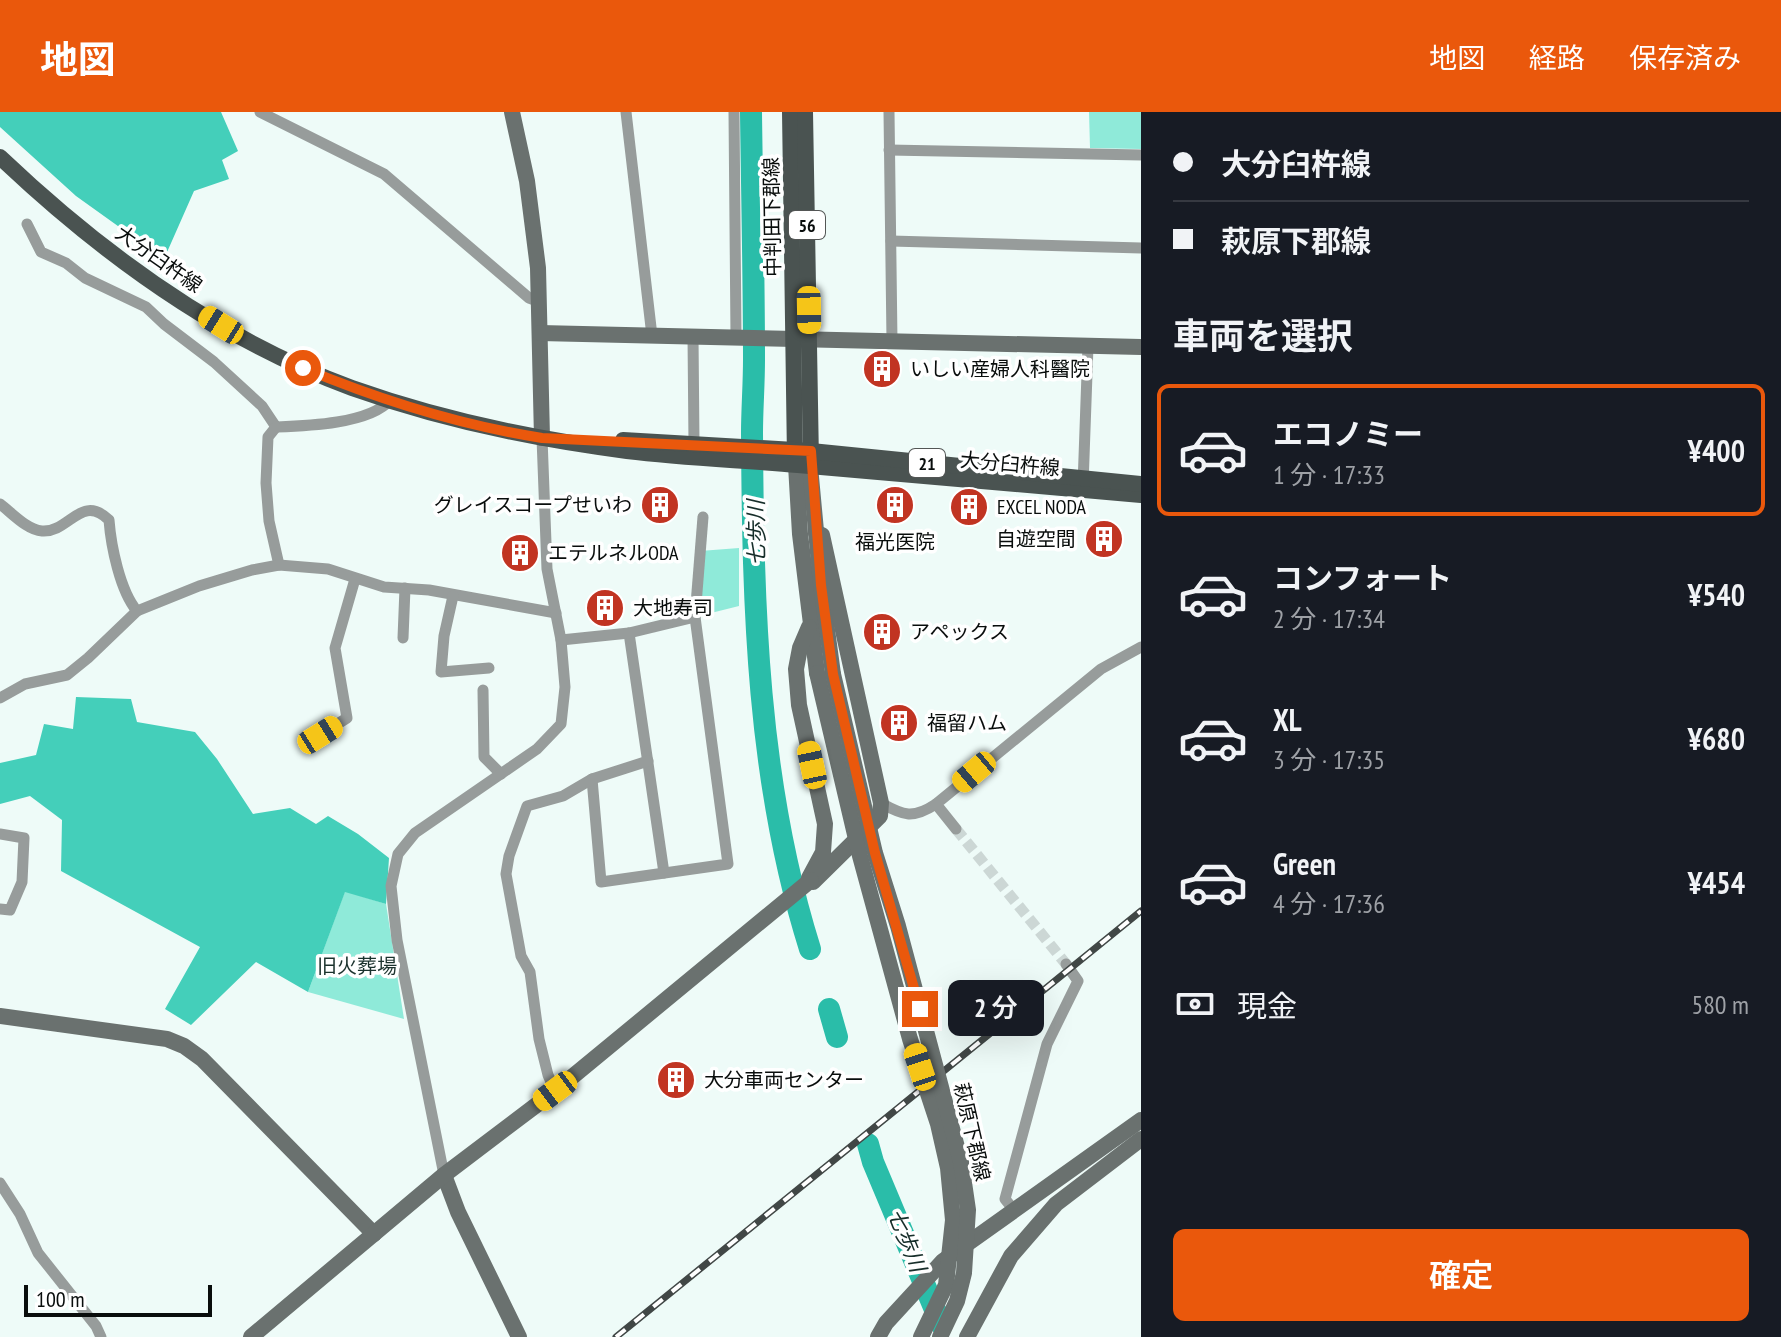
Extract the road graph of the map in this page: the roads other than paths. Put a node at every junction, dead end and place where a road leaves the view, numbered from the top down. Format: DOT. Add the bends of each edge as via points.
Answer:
graph roads {
  1 [pos="260,112"];
  2 [pos="512,112"];
  3 [pos="626,112"];
  4 [pos="734,112"];
  5 [pos="790,112"];
  6 [pos="805,112"];
  7 [pos="889,112"];
  8 [pos="889,150"];
  9 [pos="1141,155"];
  10 [pos="0,157"];
  11 [pos="27,224"];
  12 [pos="891,241"];
  13 [pos="1141,248"];
  14 [pos="540,302"];
  15 [pos="540,333"];
  16 [pos="652,336"];
  17 [pos="693,336"];
  18 [pos="737,337"];
  19 [pos="802,338"];
  20 [pos="892,341"];
  21 [pos="1088,346"];
  22 [pos="1141,347"];
  23 [pos="390,400"];
  24 [pos="276,427"];
  25 [pos="542,438"];
  26 [pos="694,444"];
  27 [pos="739,454"];
  28 [pos="803,458"];
  29 [pos="1083,484"];
  30 [pos="1141,484"];
  31 [pos="1141,495"];
  32 [pos="0,504"];
  33 [pos="703,517"];
  34 [pos="816,533"];
  35 [pos="279,565"];
  36 [pos="355,579"];
  37 [pos="405,588"];
  38 [pos="453,596"];
  39 [pos="137,611"];
  40 [pos="556,613"];
  41 [pos="695,617"];
  42 [pos="809,627"];
  43 [pos="629,633"];
  44 [pos="403,638"];
  45 [pos="561,640"];
  46 [pos="1141,647"];
  47 [pos="489,668"];
  48 [pos="825,674"];
  49 [pos="483,690"];
  50 [pos="0,698"];
  51 [pos="320,735"];
  52 [pos="648,761"];
  53 [pos="501,774"];
  54 [pos="592,779"];
  55 [pos="881,803"];
  56 [pos="936,804"];
  57 [pos="956,829"];
  58 [pos="0,834"];
  59 [pos="664,873"];
  60 [pos="811,880"];
  61 [pos="0,909"];
  62 [pos="1066,964"];
  63 [pos="0,1016"];
  64 [pos="555,1091"];
  65 [pos="1141,1120"];
  66 [pos="1141,1139"];
  67 [pos="444,1175"];
  68 [pos="0,1183"];
  69 [pos="1013,1209"];
  70 [pos="374,1234"];
  71 [pos="882,1330"];
  72 [pos="968,1335"];
  73 [pos="101,1337"];
  74 [pos="251,1337"];
  75 [pos="519,1337"];
  76 [pos="921,1337"];
  77 [pos="940,1337"];
  1 -- 14 [label="street" via="384,174"];
  2 -- 14 [label="street" via="531,204"];
  3 -- 16 [label="street"];
  4 -- 18 [label="street"];
  5 -- 19 [label="main road, 中判田下郡線 / 56"];
  6 -- 19 [label="main road, 中判田下郡線 / 56"];
  7 -- 8 [label="street"];
  8 -- 9 [label="street"];
  8 -- 12 [label="street"];
  10 -- 23 [label="main road, 大分臼杵線 / 21" via="116,255 221,325 303,368"];
  11 -- 24 [label="street" via="41,252 146,307 262,406"];
  12 -- 13 [label="street"];
  12 -- 20 [label="street"];
  14 -- 15 [label="street"];
  15 -- 16 [label="street"];
  15 -- 25 [label="street"];
  16 -- 17 [label="street"];
  17 -- 18 [label="street"];
  17 -- 26 [label="street"];
  18 -- 19 [label="street"];
  19 -- 20 [label="street"];
  19 -- 28 [label="main road, 中判田下郡線 / 56"];
  20 -- 21 [label="street"];
  21 -- 22 [label="street"];
  21 -- 29 [label="street"];
  23 -- 24 [label="street" via="364,415 315,426"];
  23 -- 25 [label="main road, 大分臼杵線 / 21" via="475,426"];
  24 -- 35 [label="street" via="268,437 266,483"];
  25 -- 26 [label="main road, 大分臼杵線 / 21"];
  25 -- 27 [label="main road, 大分臼杵線 / 21" via="628,451"];
  25 -- 40 [label="street" via="547,569"];
  26 -- 27 [label="main road, 大分臼杵線 / 21"];
  27 -- 28 [label="main road, 大分臼杵線 / 21"];
  28 -- 29 [label="main road, 大分臼杵線 / 21"];
  28 -- 34 [label="street, 萩原下郡線"];
  28 -- 42 [label="street, 萩原下郡線"];
  29 -- 30 [label="main road, 大分臼杵線 / 21"];
  29 -- 31 [label="main road, 大分臼杵線 / 21"];
  32 -- 39 [label="street" via="44,532 84,510 100,512 109,520 128,601"];
  33 -- 41 [label="street"];
  34 -- 48 [label="street, 萩原下郡線"];
  34 -- 55 [label="street" via="822,535"];
  35 -- 36 [label="street" via="328,569"];
  35 -- 39 [label="street" via="199,586"];
  36 -- 37 [label="street"];
  36 -- 51 [label="street" via="335,648 347,718"];
  37 -- 38 [label="street"];
  37 -- 44 [label="street"];
  38 -- 40 [label="street"];
  38 -- 47 [label="street" via="441,672"];
  39 -- 50 [label="street" via="67,675 25,684"];
  40 -- 45 [label="street"];
  41 -- 43 [label="street"];
  41 -- 59 [label="street" via="728,864"];
  42 -- 48 [label="street, 萩原下郡線"];
  42 -- 60 [label="street" via="798,659 798,693 825,824 823,852"];
  43 -- 45 [label="street"];
  43 -- 52 [label="street"];
  45 -- 53 [label="street" via="561,724"];
  46 -- 56 [label="street" via="1101,669"];
  48 -- 76 [label="street, 萩原下郡線, bridge" via="856,841 948,1168 953,1220 946,1285"];
  48 -- 77 [label="street, 萩原下郡線, bridge" via="963,1174 968,1210 964,1273"];
  49 -- 53 [label="street" via="484,757"];
  52 -- 54 [label="street"];
  52 -- 59 [label="street"];
  53 -- 67 [label="street" via="415,833 398,854 391,886"];
  54 -- 59 [label="street" via="601,882"];
  54 -- 64 [label="street" via="563,796 527,806 506,874 521,956 530,972 539,1039"];
  55 -- 56 [label="street" via="909,815"];
  55 -- 60 [label="street" via="880,816"];
  56 -- 57 [label="street"];
  58 -- 61 [label="street" via="24,838 22,882 10,910"];
  60 -- 64 [label="street"];
  62 -- 69 [label="street" via="1078,981 1042,1059 1005,1199"];
  63 -- 70 [label="street" via="123,1031 184,1046"];
  64 -- 67 [label="street"];
  65 -- 69 [label="street"];
  66 -- 72 [label="street" via="1056,1204 1011,1256"];
  67 -- 70 [label="street"];
  67 -- 75 [label="street"];
  68 -- 73 [label="street" via="38,1253"];
  69 -- 71 [label="street" via="943,1261"];
  70 -- 74 [label="street"];
}
